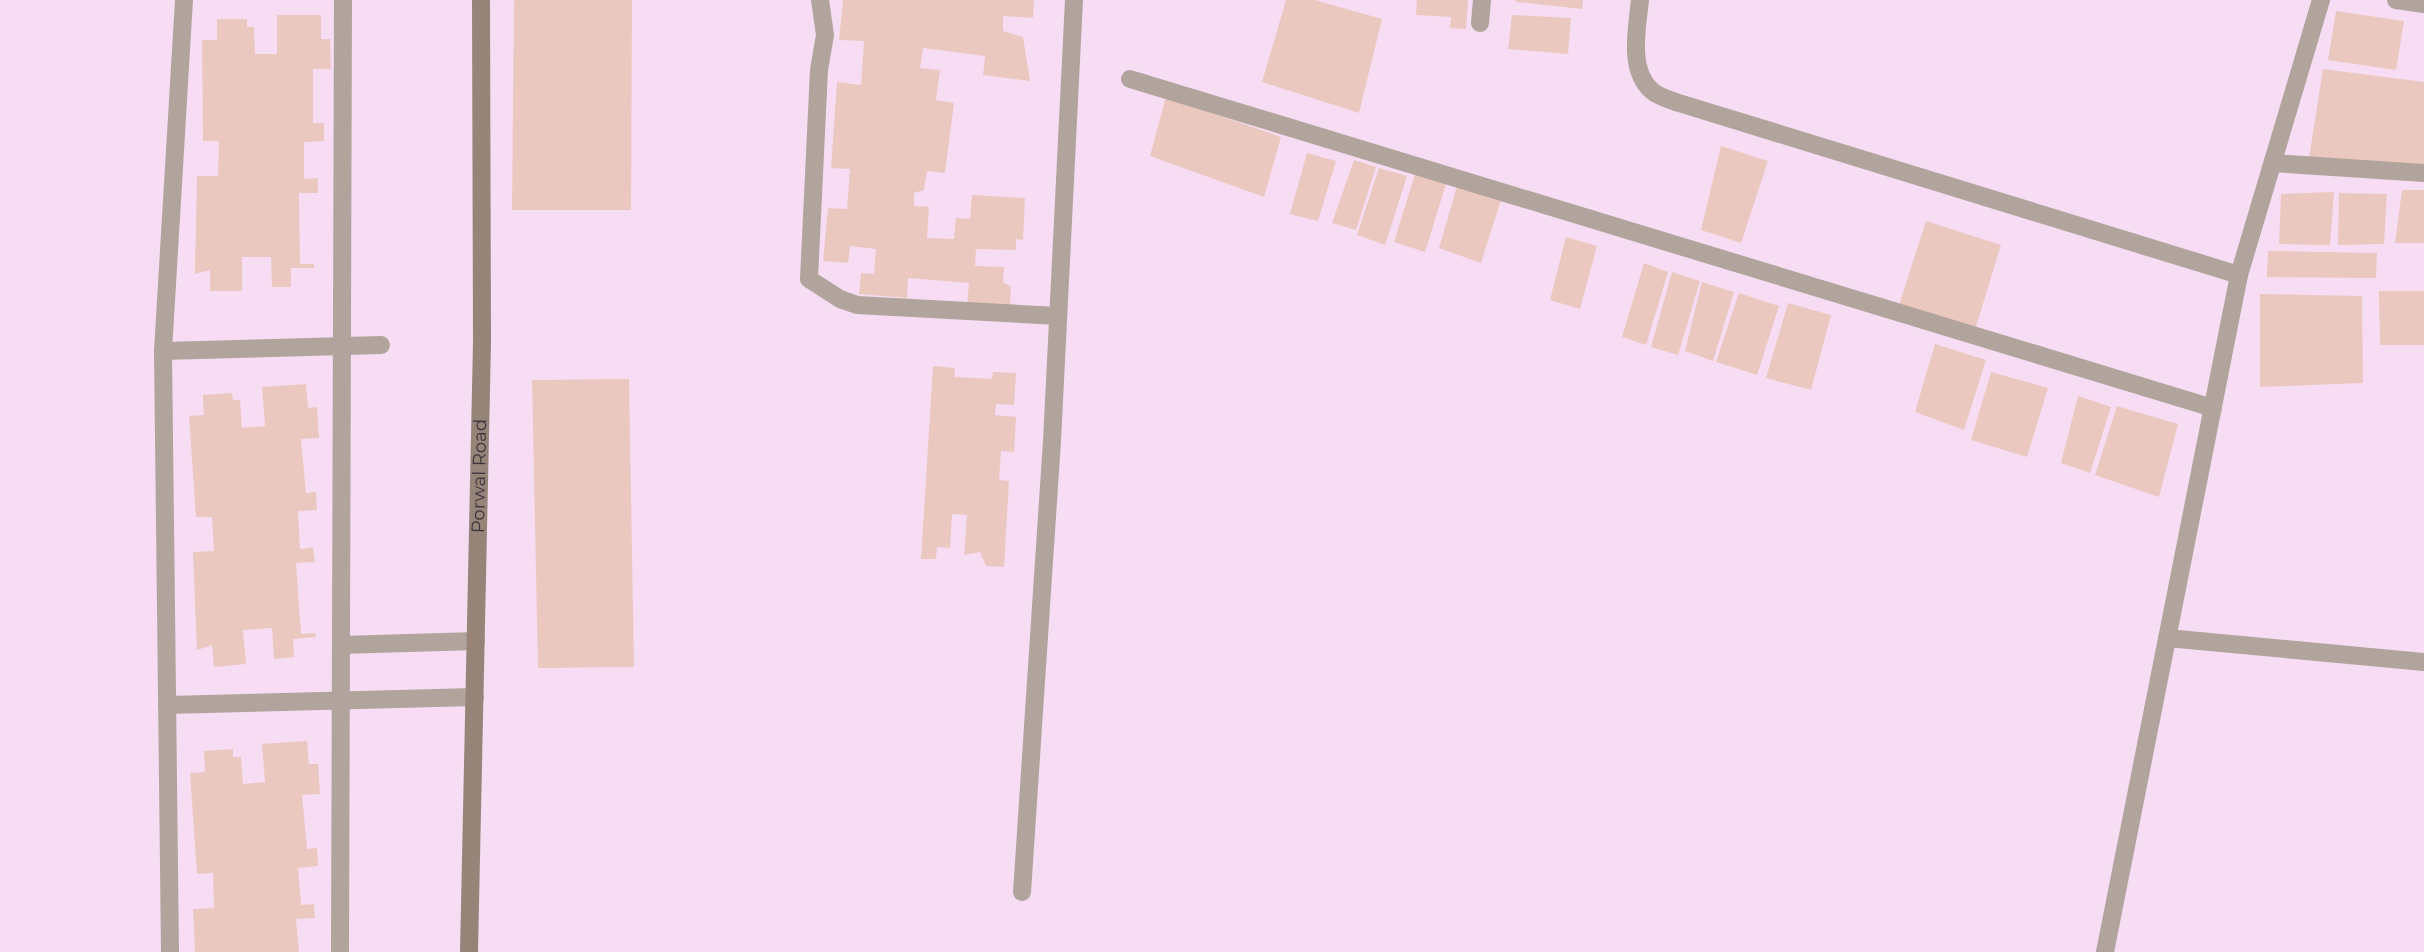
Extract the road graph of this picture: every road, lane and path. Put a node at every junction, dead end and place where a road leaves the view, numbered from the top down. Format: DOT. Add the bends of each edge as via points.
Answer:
graph roads {
  1 [pos="184,0"];
  2 [pos="343,0"];
  3 [pos="481,0"];
  4 [pos="819,0"];
  5 [pos="1074,0"];
  6 [pos="1482,0"];
  7 [pos="1640,0"];
  8 [pos="2321,0"];
  9 [pos="2396,0"];
  10 [pos="2424,4"];
  11 [pos="1480,23"];
  12 [pos="1130,79"];
  13 [pos="2273,163"];
  14 [pos="2424,173"];
  15 [pos="2240,275"];
  16 [pos="1057,316"];
  17 [pos="381,345"];
  18 [pos="342,346"];
  19 [pos="163,351"];
  20 [pos="2213,408"];
  21 [pos="2167,638"];
  22 [pos="476,641"];
  23 [pos="341,645"];
  24 [pos="2424,662"];
  25 [pos="475,697"];
  26 [pos="341,702"];
  27 [pos="167,705"];
  28 [pos="1022,892"];
  29 [pos="170,952"];
  30 [pos="340,952"];
  31 [pos="470,952"];
  32 [pos="2105,952"];
  1 -- 19 [label="street"];
  2 -- 18 [label="street"];
  3 -- 22 [label="street, Porwal Road" via="482,342"];
  4 -- 16 [label="street" via="825,35 819,70 809,279 857,305"];
  5 -- 16 [label="street"];
  6 -- 11 [label="street"];
  7 -- 15 [label="street" via="1638,75 1653,93"];
  8 -- 13 [label="street"];
  9 -- 10 [label="street"];
  12 -- 20 [label="street"];
  13 -- 14 [label="street"];
  13 -- 15 [label="street"];
  15 -- 20 [label="street"];
  16 -- 28 [label="street"];
  17 -- 18 [label="street"];
  18 -- 19 [label="street"];
  18 -- 23 [label="street"];
  19 -- 27 [label="street"];
  20 -- 21 [label="street"];
  21 -- 24 [label="street"];
  21 -- 32 [label="street"];
  22 -- 23 [label="street"];
  22 -- 25 [label="street, Porwal Road"];
  23 -- 26 [label="street"];
  25 -- 26 [label="street"];
  25 -- 31 [label="street, Porwal Road"];
  26 -- 27 [label="street"];
  26 -- 30 [label="street"];
  27 -- 29 [label="street"];
}
